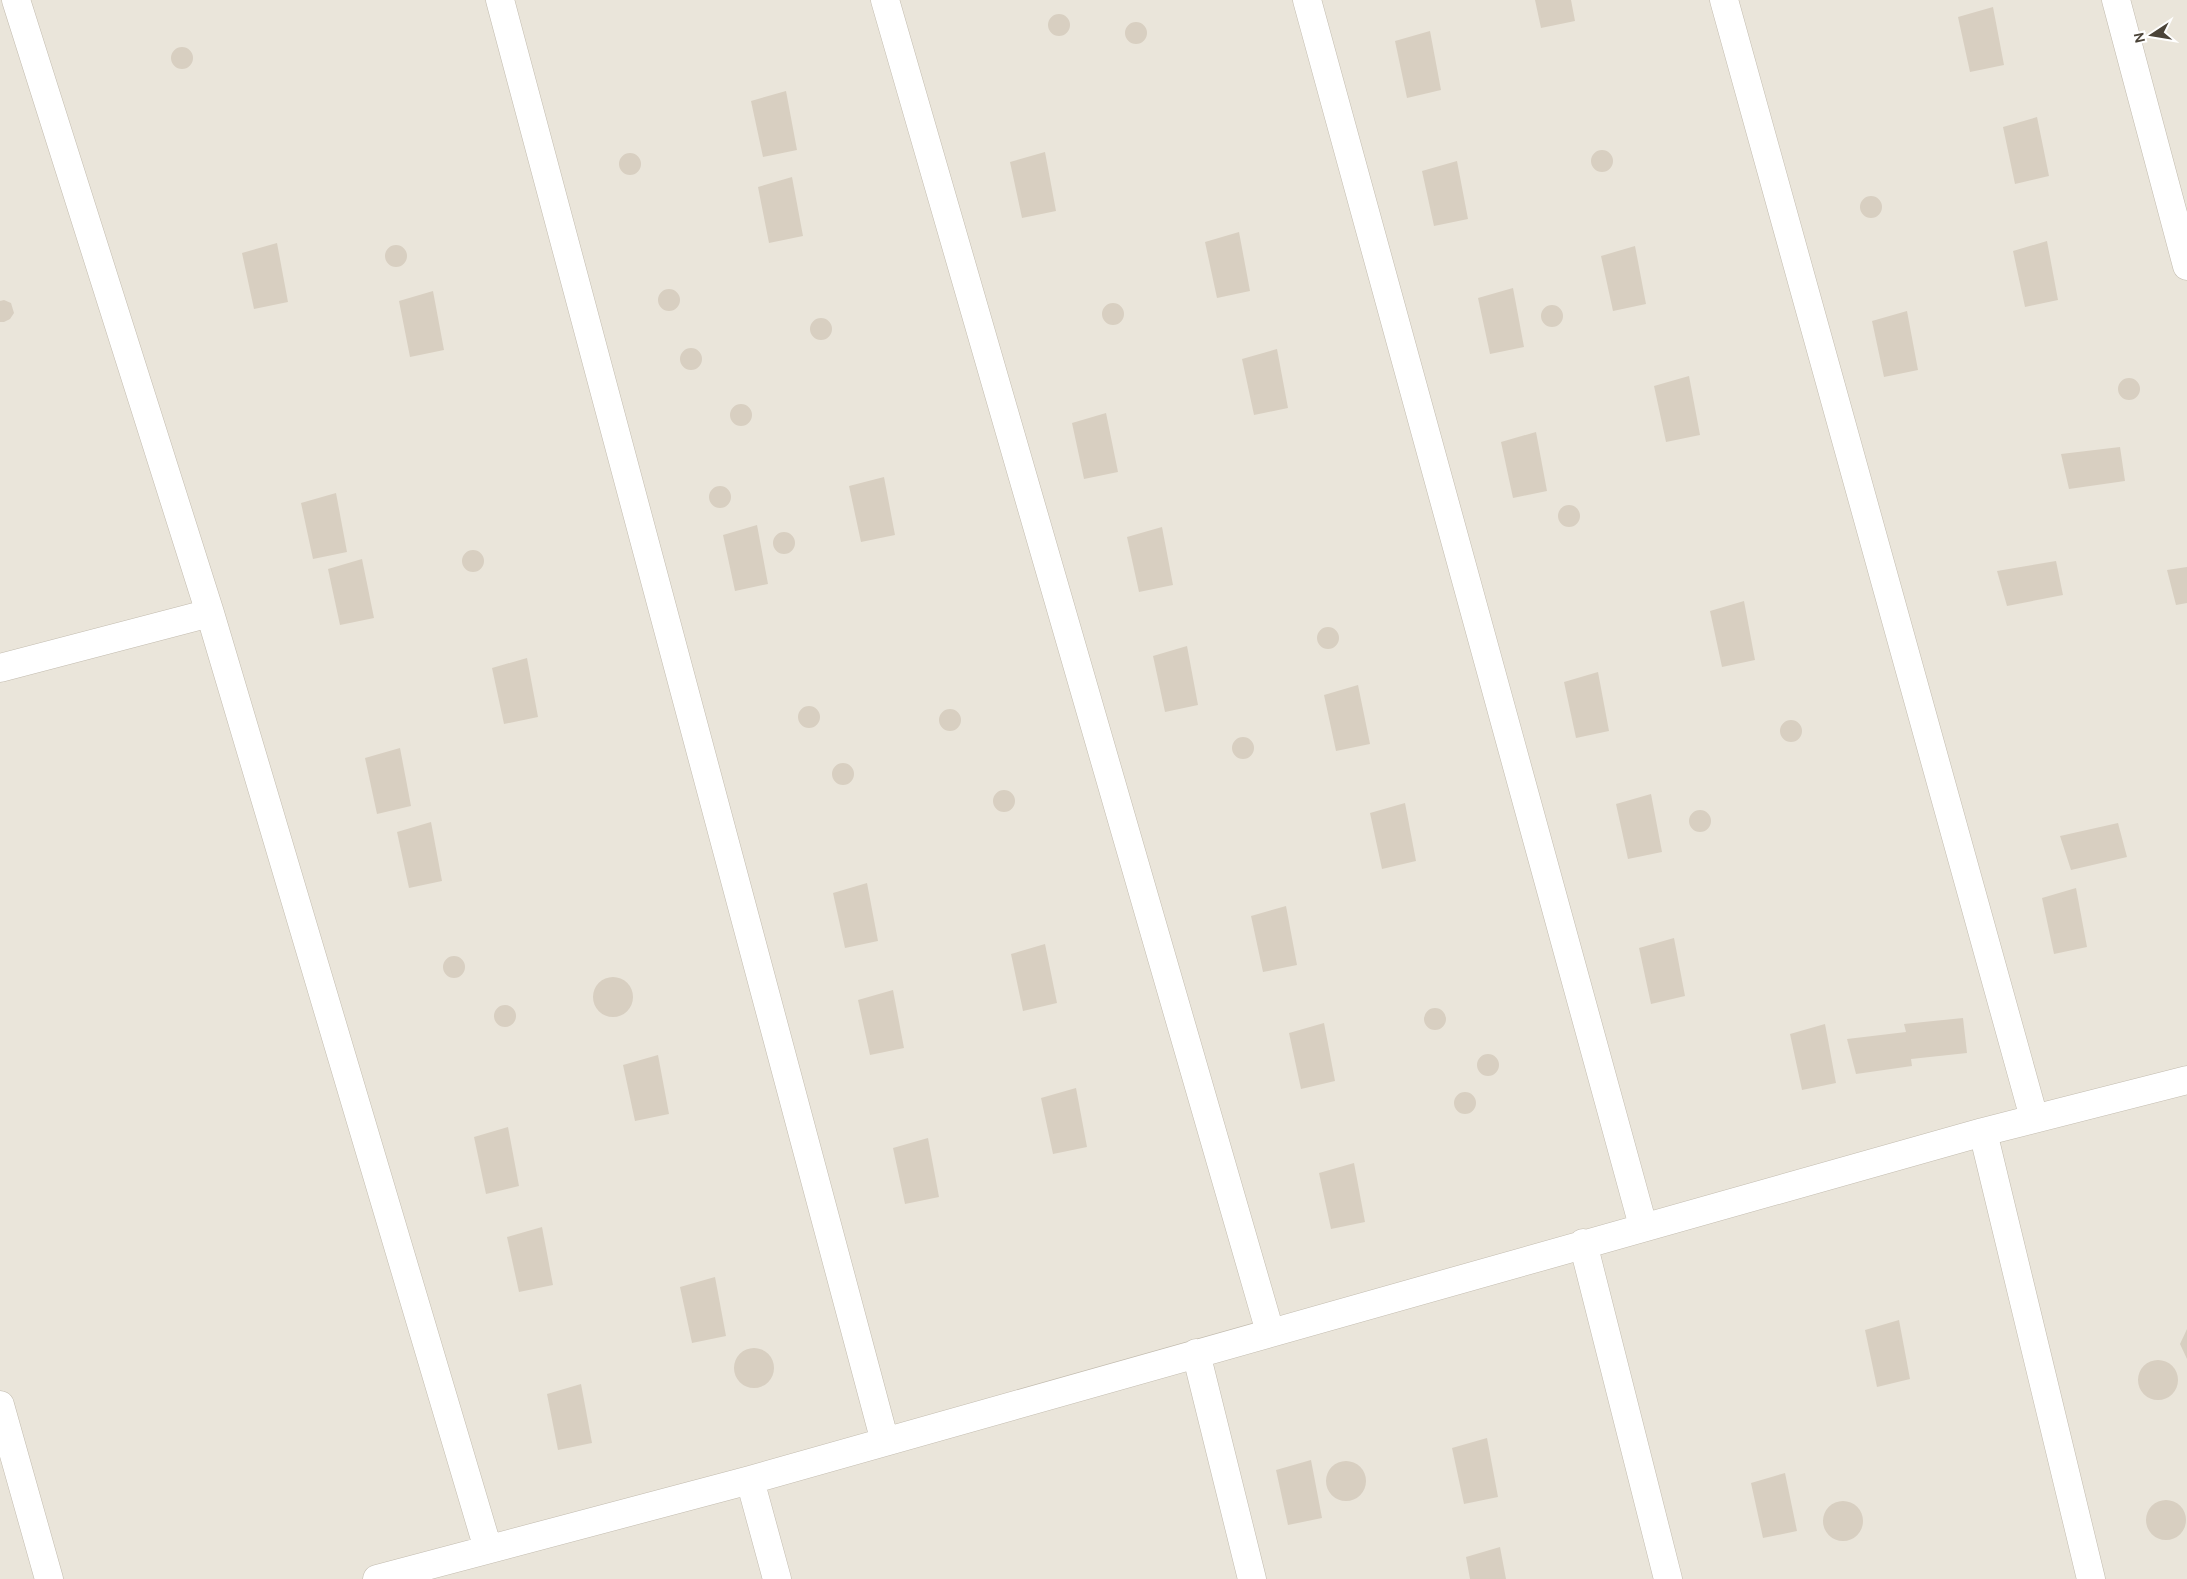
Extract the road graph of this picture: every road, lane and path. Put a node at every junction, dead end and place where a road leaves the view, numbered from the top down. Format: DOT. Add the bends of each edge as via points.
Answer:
graph roads {
  1 [pos="16,0"];
  2 [pos="500,0"];
  3 [pos="885,0"];
  4 [pos="1307,0"];
  5 [pos="1724,0"];
  6 [pos="2116,0"];
  7 [pos="2187,266"];
  8 [pos="210,613"];
  9 [pos="0,668"];
  10 [pos="2187,1080"];
  11 [pos="2034,1118"];
  12 [pos="1983,1132"];
  13 [pos="1643,1226"];
  14 [pos="1583,1243"];
  15 [pos="1270,1332"];
  16 [pos="1196,1354"];
  17 [pos="0,1405"];
  18 [pos="885,1442"];
  19 [pos="750,1480"];
  20 [pos="488,1549"];
  21 [pos="50,1579"];
  22 [pos="377,1579"];
  23 [pos="777,1579"];
  24 [pos="1252,1579"];
  25 [pos="1668,1579"];
  26 [pos="2091,1579"];
  1 -- 8 [label="street"];
  2 -- 18 [label="street"];
  3 -- 15 [label="street"];
  4 -- 13 [label="street"];
  5 -- 11 [label="street"];
  6 -- 7 [label="street"];
  8 -- 9 [label="street"];
  8 -- 20 [label="street"];
  10 -- 11 [label="street"];
  11 -- 12 [label="street"];
  12 -- 13 [label="street"];
  12 -- 26 [label="street"];
  13 -- 14 [label="street"];
  14 -- 15 [label="street"];
  14 -- 25 [label="street"];
  15 -- 16 [label="street"];
  16 -- 18 [label="street"];
  16 -- 24 [label="street"];
  17 -- 21 [label="street"];
  18 -- 19 [label="street"];
  19 -- 20 [label="street"];
  19 -- 23 [label="street"];
  20 -- 22 [label="street"];
}
